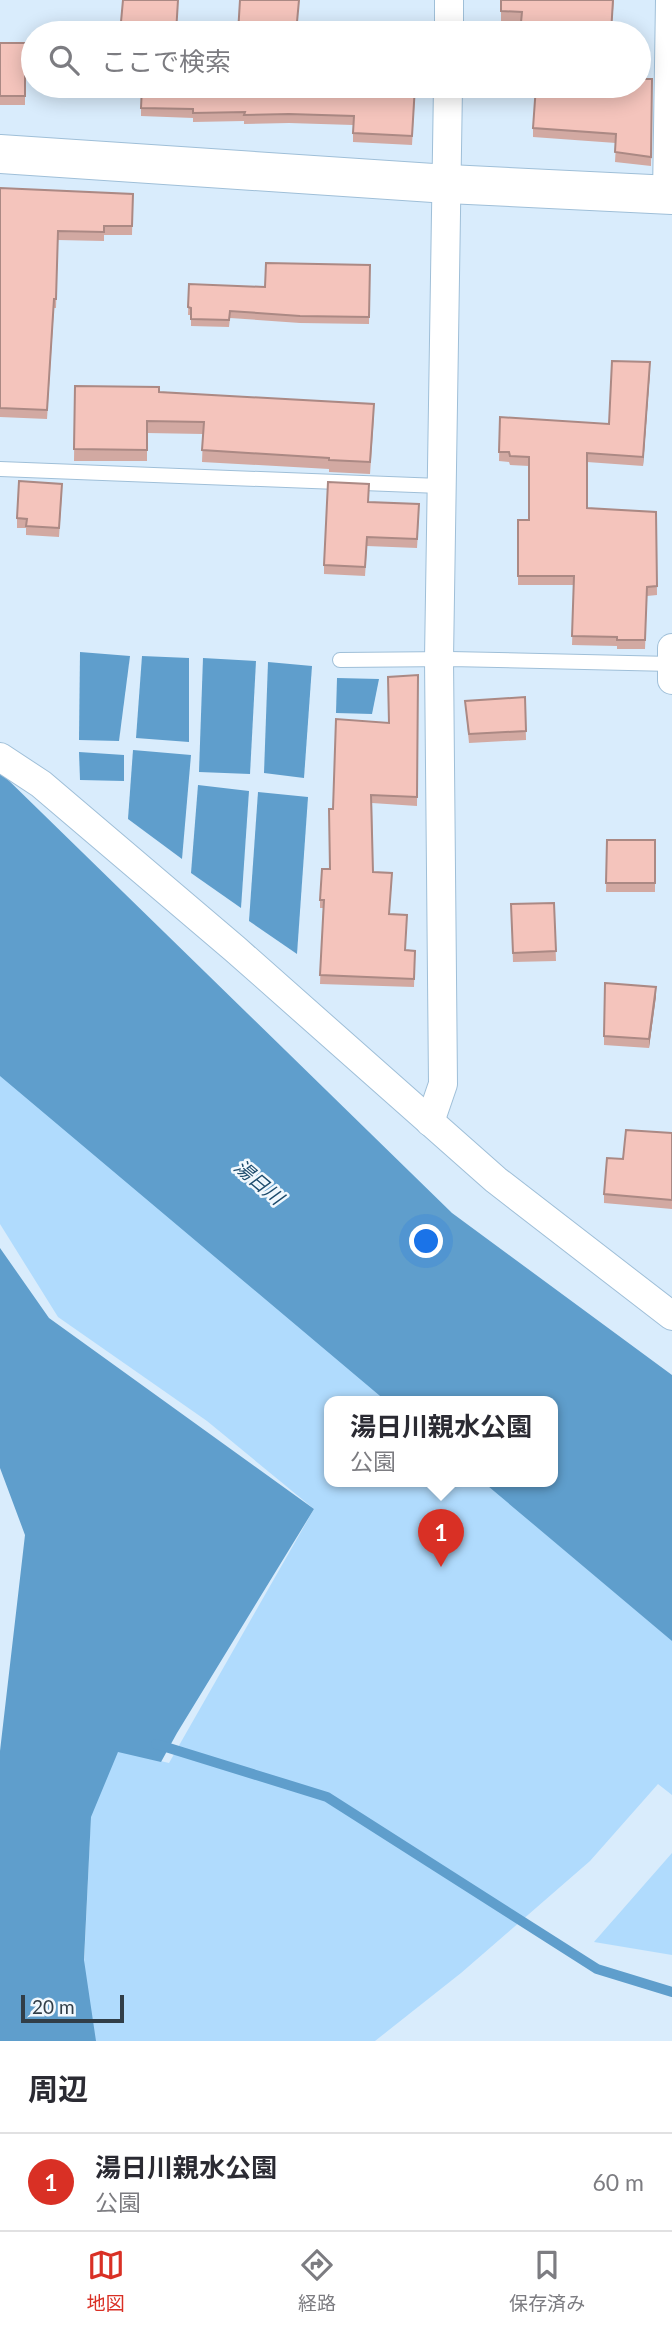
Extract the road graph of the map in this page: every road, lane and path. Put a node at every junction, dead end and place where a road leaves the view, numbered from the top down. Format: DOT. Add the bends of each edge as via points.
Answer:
graph roads {
  1 [pos="449,0"];
  2 [pos="670,0"];
  3 [pos="449,21"];
  4 [pos="448,98"];
  5 [pos="0,154"];
  6 [pos="447,184"];
  7 [pos="670,195"];
  8 [pos="0,468"];
  9 [pos="440,486"];
  10 [pos="672,648"];
  11 [pos="439,659"];
  12 [pos="341,660"];
  13 [pos="672,664"];
  14 [pos="672,680"];
  15 [pos="0,757"];
  16 [pos="430,1122"];
  17 [pos="672,1316"];
  1 -- 3 [label="street"];
  2 -- 7 [label="street"];
  4 -- 6 [label="street"];
  5 -- 6 [label="street"];
  6 -- 7 [label="street"];
  6 -- 9 [label="street"];
  8 -- 9 [label="lane"];
  9 -- 11 [label="street"];
  10 -- 13 [label="street"];
  11 -- 12 [label="lane"];
  11 -- 13 [label="lane"];
  11 -- 16 [label="street" via="443,1084"];
  13 -- 14 [label="street"];
  15 -- 16 [label="street" via="41,784"];
  16 -- 17 [label="street" via="496,1180"];
}
